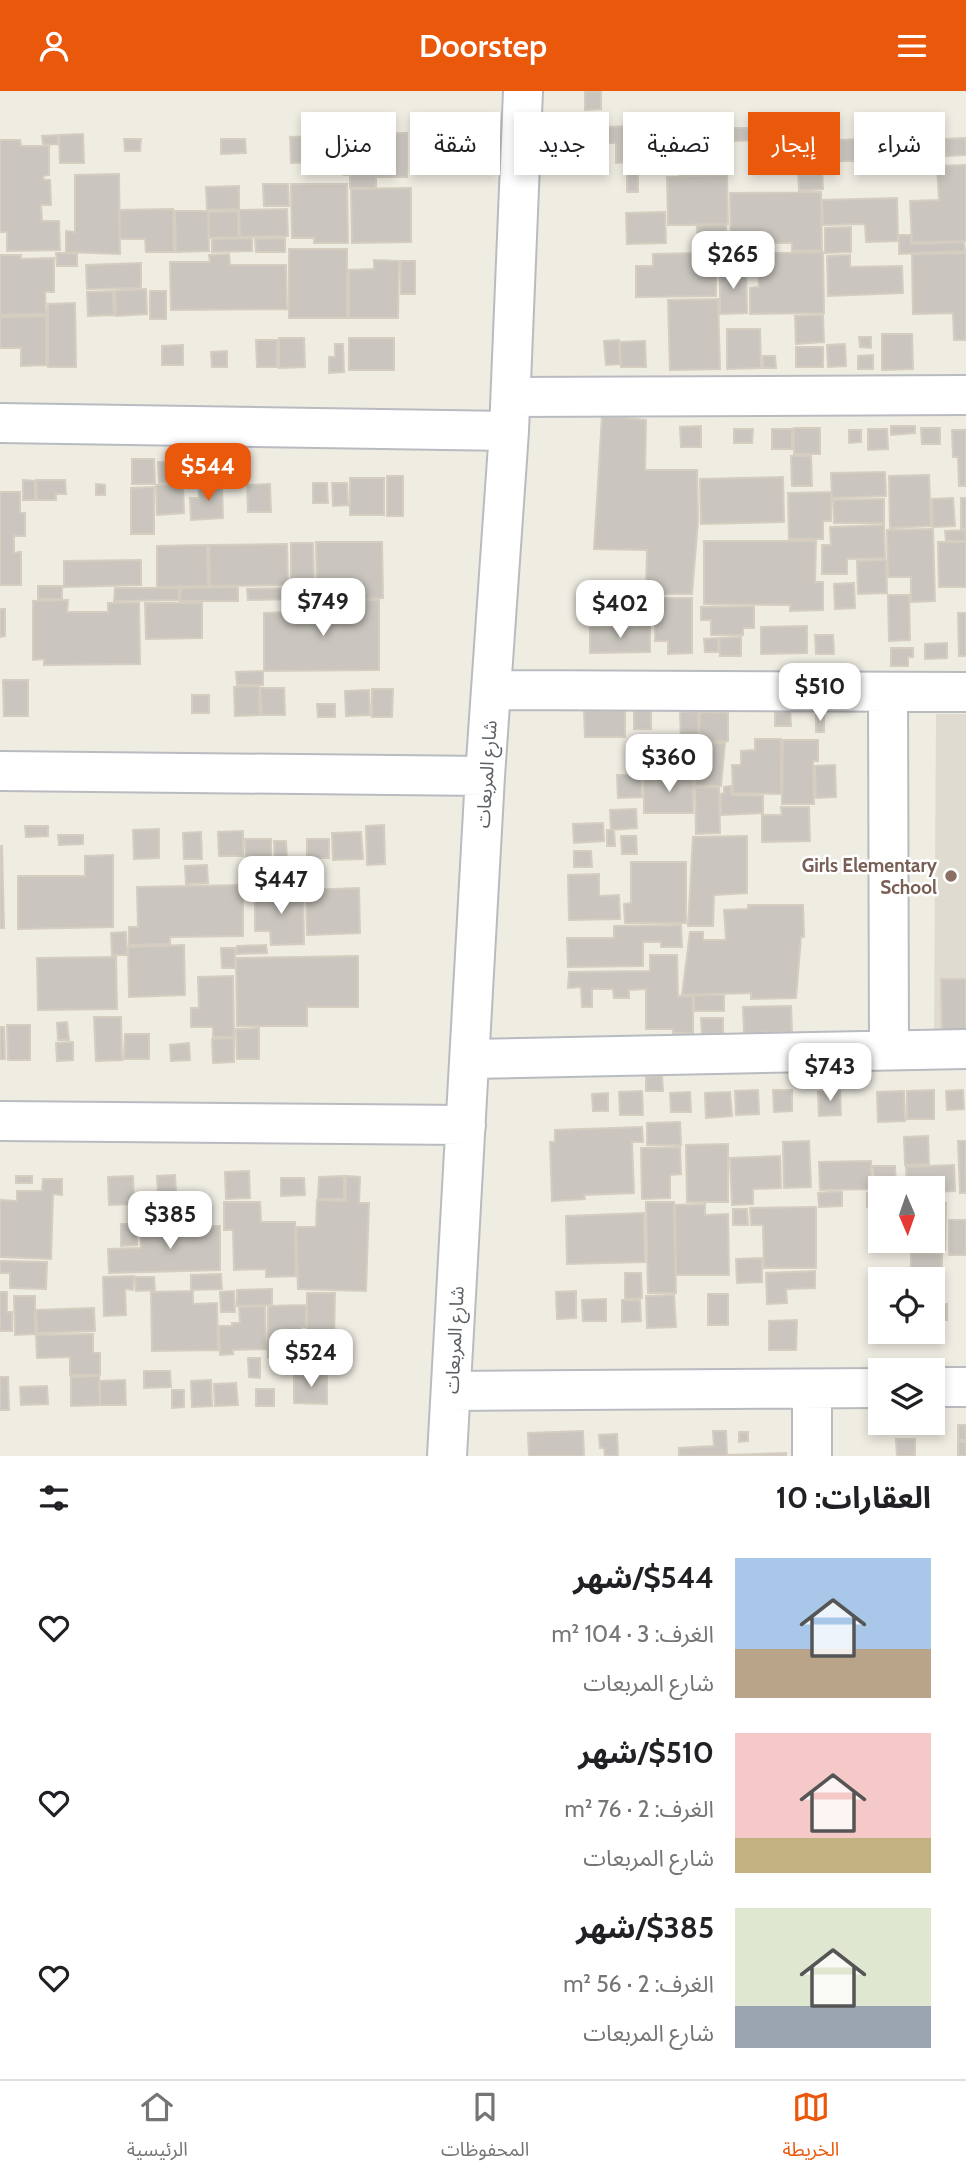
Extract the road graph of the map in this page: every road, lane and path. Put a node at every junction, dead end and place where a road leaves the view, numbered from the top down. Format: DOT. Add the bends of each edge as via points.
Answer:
graph roads {
  1 [pos="523,91"];
  2 [pos="966,395"];
  3 [pos="510,414"];
  4 [pos="0,423"];
  5 [pos="492,690"];
  6 [pos="888,692"];
  7 [pos="966,692"];
  8 [pos="0,771"];
  9 [pos="485,776"];
  10 [pos="966,1049"];
  11 [pos="889,1050"];
  12 [pos="470,1059"];
  13 [pos="0,1121"];
  14 [pos="466,1125"];
  15 [pos="945,1387"];
  16 [pos="966,1387"];
  17 [pos="812,1388"];
  18 [pos="868,1388"];
  19 [pos="451,1391"];
  20 [pos="447,1456"];
  21 [pos="813,1456"];
  1 -- 3 [label="street, شارع المربعات"];
  2 -- 3 [label="street"];
  3 -- 4 [label="street"];
  3 -- 5 [label="street, شارع المربعات"];
  5 -- 6 [label="street"];
  5 -- 9 [label="street, شارع المربعات"];
  6 -- 7 [label="street"];
  6 -- 11 [label="street"];
  8 -- 9 [label="street"];
  9 -- 12 [label="street, شارع المربعات"];
  10 -- 11 [label="street"];
  11 -- 12 [label="street"];
  12 -- 14 [label="street, شارع المربعات"];
  13 -- 14 [label="street"];
  14 -- 19 [label="street, شارع المربعات"];
  15 -- 16 [label="street"];
  17 -- 18 [label="street"];
  17 -- 19 [label="street"];
  17 -- 21 [label="street"];
  19 -- 20 [label="street, شارع المربعات"];
}
